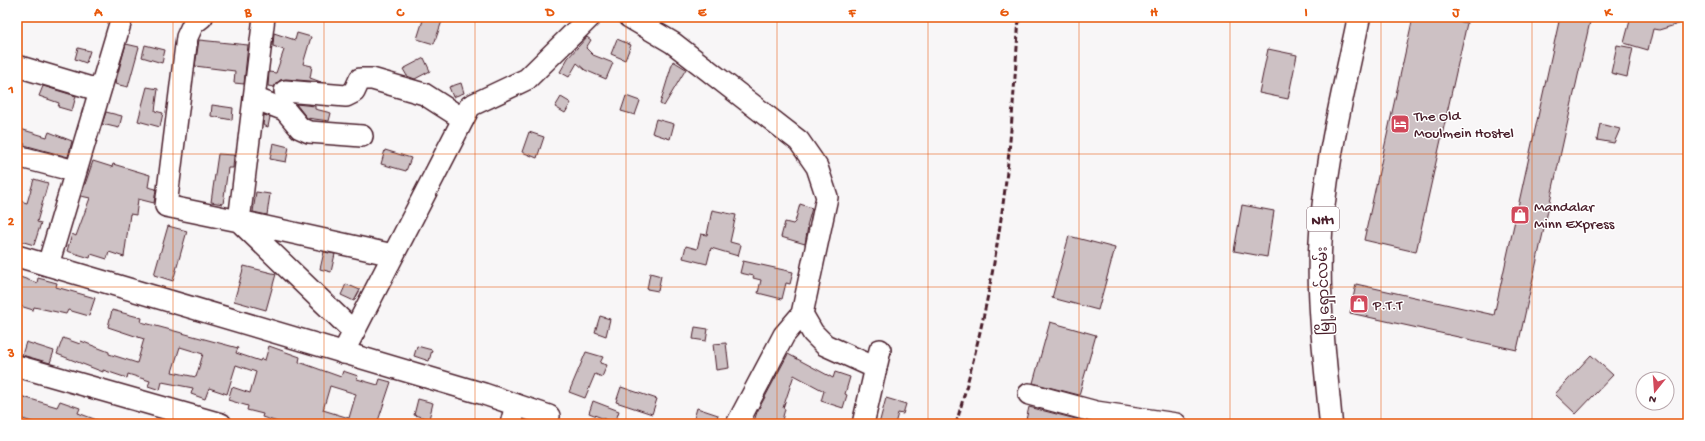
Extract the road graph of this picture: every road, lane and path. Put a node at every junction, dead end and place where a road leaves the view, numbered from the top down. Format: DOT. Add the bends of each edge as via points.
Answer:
graph roads {
  1 [pos="122,17"];
  2 [pos="202,17"];
  3 [pos="590,17"];
  4 [pos="629,17"];
  5 [pos="1360,17"];
  6 [pos="268,19"];
  7 [pos="17,66"];
  8 [pos="98,90"];
  9 [pos="285,91"];
  10 [pos="254,98"];
  11 [pos="463,119"];
  12 [pos="362,136"];
  13 [pos="17,156"];
  14 [pos="75,171"];
  15 [pos="239,221"];
  16 [pos="393,255"];
  17 [pos="17,256"];
  18 [pos="48,265"];
  19 [pos="802,314"];
  20 [pos="354,331"];
  21 [pos="342,352"];
  22 [pos="17,366"];
  23 [pos="1029,394"];
  24 [pos="514,414"];
  25 [pos="549,416"];
  26 [pos="220,424"];
  27 [pos="737,424"];
  28 [pos="863,424"];
  29 [pos="1176,424"];
  30 [pos="1331,424"];
  1 -- 8 [label="street"];
  2 -- 15 [label="street" via="193,24 187,37 166,206"];
  3 -- 11 [label="street" via="527,79 470,106"];
  4 -- 19 [label="street" via="673,43 799,141 817,167 827,197"];
  5 -- 30 [label="highway, မြို့ရှောင်လမ်း / NH1" via="1329,175 1320,250 1320,291"];
  6 -- 10 [label="street"];
  7 -- 8 [label="street"];
  8 -- 14 [label="street"];
  9 -- 11 [label="street" via="346,96 354,92 360,79 372,79 424,94"];
  10 -- 12 [label="street" via="285,110 300,128 309,132"];
  10 -- 15 [label="street"];
  11 -- 16 [label="street"];
  13 -- 14 [label="street"];
  14 -- 18 [label="street"];
  15 -- 16 [label="street"];
  15 -- 20 [label="street"];
  16 -- 20 [label="street"];
  17 -- 18 [label="street"];
  18 -- 21 [label="street"];
  19 -- 27 [label="street" via="784,335"];
  19 -- 28 [label="street" via="813,333 825,345 878,359"];
  20 -- 21 [label="street"];
  21 -- 24 [label="street"];
  22 -- 26 [label="street"];
  23 -- 29 [label="street" via="1096,412"];
  24 -- 25 [label="street"];
}
